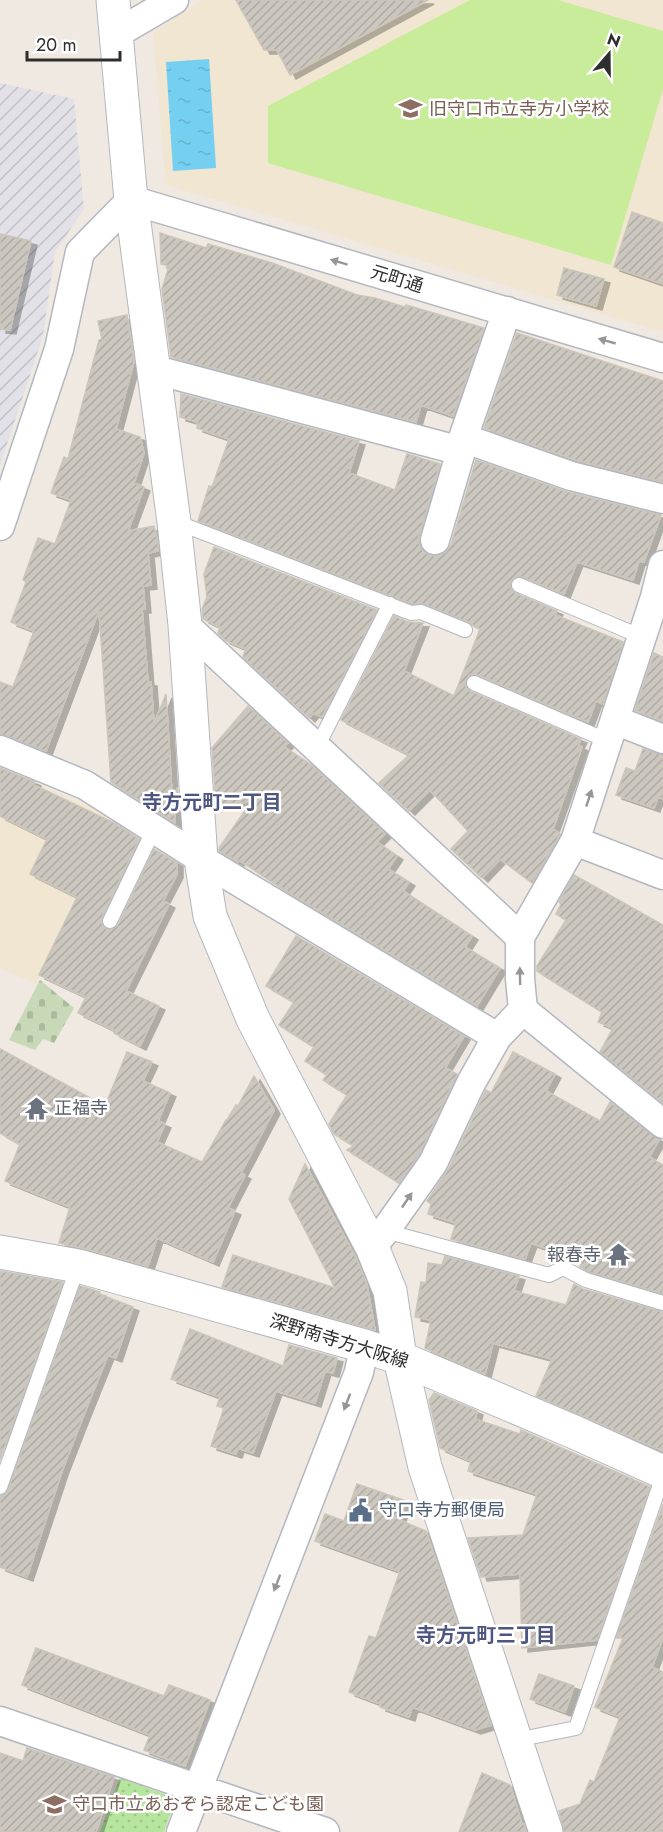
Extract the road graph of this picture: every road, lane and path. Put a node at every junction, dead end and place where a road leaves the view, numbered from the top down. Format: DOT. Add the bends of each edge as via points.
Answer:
graph roads {
  1 [pos="113,0"];
  2 [pos="174,0"];
  3 [pos="116,34"];
  4 [pos="130,200"];
  5 [pos="507,311"];
  6 [pos="663,358"];
  7 [pos="152,369"];
  8 [pos="462,445"];
  9 [pos="663,499"];
  10 [pos="174,522"];
  11 [pos="0,526"];
  12 [pos="435,540"];
  13 [pos="663,565"];
  14 [pos="519,585"];
  15 [pos="659,600"];
  16 [pos="390,604"];
  17 [pos="185,625"];
  18 [pos="465,630"];
  19 [pos="642,637"];
  20 [pos="474,684"];
  21 [pos="611,731"];
  22 [pos="663,739"];
  23 [pos="317,747"];
  24 [pos="0,750"];
  25 [pos="154,829"];
  26 [pos="575,841"];
  27 [pos="201,859"];
  28 [pos="663,875"];
  29 [pos="110,921"];
  30 [pos="520,937"];
  31 [pos="523,1010"];
  32 [pos="497,1037"];
  33 [pos="663,1124"];
  34 [pos="379,1239"];
  35 [pos="0,1252"];
  36 [pos="78,1266"];
  37 [pos="663,1303"];
  38 [pos="364,1346"];
  39 [pos="400,1358"];
  40 [pos="663,1474"];
  41 [pos="0,1487"];
  42 [pos="0,1721"];
  43 [pos="515,1740"];
  44 [pos="197,1790"];
  45 [pos="180,1832"];
  46 [pos="325,1832"];
  47 [pos="546,1832"];
  1 -- 3 [label="street"];
  2 -- 3 [label="street"];
  3 -- 4 [label="street"];
  5 -- 4 [label="street, 元町通, one-way"];
  4 -- 7 [label="street"];
  4 -- 11 [label="street" via="80,252 59,350"];
  6 -- 5 [label="street, 元町通, one-way"];
  5 -- 8 [label="street"];
  7 -- 8 [label="street"];
  7 -- 10 [label="street"];
  8 -- 9 [label="street"];
  8 -- 12 [label="street"];
  10 -- 16 [label="lane"];
  10 -- 17 [label="street"];
  13 -- 15 [label="street"];
  14 -- 19 [label="lane"];
  15 -- 19 [label="street"];
  16 -- 18 [label="lane"];
  16 -- 23 [label="lane"];
  17 -- 23 [label="street"];
  17 -- 27 [label="street"];
  19 -- 21 [label="street"];
  20 -- 21 [label="lane"];
  21 -- 22 [label="street"];
  26 -- 21 [label="street, one-way"];
  23 -- 30 [label="street"];
  24 -- 25 [label="street" via="85,785"];
  25 -- 27 [label="street"];
  25 -- 29 [label="lane"];
  26 -- 28 [label="street"];
  26 -- 30 [label="street"];
  27 -- 32 [label="street"];
  27 -- 34 [label="street" via="210,916 253,1019"];
  31 -- 30 [label="street, one-way"];
  31 -- 32 [label="street"];
  31 -- 33 [label="street"];
  34 -- 32 [label="street, one-way" via="432,1162"];
  34 -- 37 [label="lane" via="549,1275 563,1268 586,1280"];
  34 -- 39 [label="street"];
  35 -- 36 [label="street, 深野南寺方大阪線"];
  36 -- 38 [label="street, 深野南寺方大阪線"];
  36 -- 41 [label="lane"];
  38 -- 39 [label="street, 深野南寺方大阪線"];
  38 -- 44 [label="street, one-way" via="358,1372"];
  39 -- 40 [label="street, 深野南寺方大阪線"];
  39 -- 43 [label="street" via="425,1467"];
  40 -- 43 [label="lane" via="576,1728"];
  42 -- 44 [label="street"];
  43 -- 47 [label="street"];
  44 -- 45 [label="street"];
  44 -- 46 [label="street"];
}
